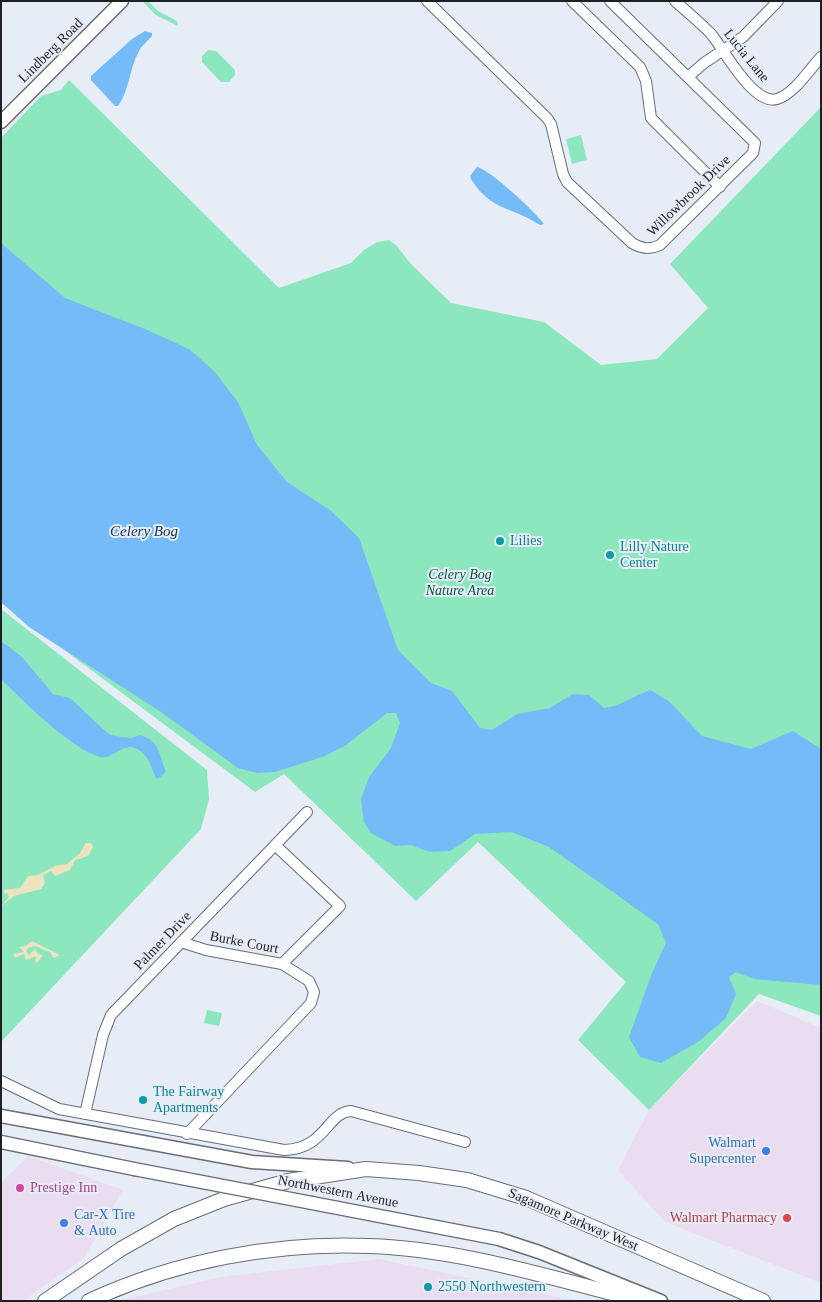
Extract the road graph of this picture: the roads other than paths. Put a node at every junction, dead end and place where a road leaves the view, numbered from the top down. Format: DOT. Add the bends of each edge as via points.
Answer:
graph roads {
  1 [pos="122,1"];
  2 [pos="427,1"];
  3 [pos="572,1"];
  4 [pos="610,1"];
  5 [pos="675,1"];
  6 [pos="778,1"];
  7 [pos="723,51"];
  8 [pos="821,57"];
  9 [pos="688,77"];
  10 [pos="1,122"];
  11 [pos="720,187"];
  12 [pos="307,812"];
  13 [pos="276,845"];
  14 [pos="181,942"];
  15 [pos="282,964"];
  16 [pos="1,1081"];
  17 [pos="85,1114"];
  18 [pos="1,1116"];
  19 [pos="187,1134"];
  20 [pos="1,1142"];
  21 [pos="465,1142"];
  22 [pos="366,1169"];
  23 [pos="45,1301"];
  24 [pos="89,1301"];
  25 [pos="643,1301"];
  26 [pos="661,1301"];
  27 [pos="764,1301"];
  1 -- 10 [label="main road, Lindberg Road"];
  2 -- 11 [label="street, Willowbrook Drive" via="547,118 567,182 632,243 648,249 660,245"];
  3 -- 11 [label="street" via="640,67 646,81 651,118"];
  4 -- 9 [label="street, Willowbrook Drive"];
  5 -- 7 [label="street, Lucia Lane" via="709,32"];
  6 -- 7 [label="street" via="743,37"];
  7 -- 8 [label="street, Lucia Lane" via="758,94 771,100 786,94"];
  7 -- 9 [label="street"];
  9 -- 11 [label="street, Willowbrook Drive" via="755,143 753,153"];
  12 -- 13 [label="street, Palmer Drive"];
  13 -- 14 [label="street, Palmer Drive"];
  13 -- 15 [label="street, Burke Court" via="340,906"];
  14 -- 15 [label="street, Burke Court"];
  14 -- 17 [label="street, Palmer Drive" via="111,1015 103,1035"];
  15 -- 19 [label="street" via="309,981 314,998"];
  16 -- 17 [label="street" via="53,1107"];
  17 -- 19 [label="street"];
  18 -- 22 [label="main road, Northwestern Avenue" via="252,1162"];
  19 -- 21 [label="street" via="295,1150 314,1142 338,1117 352,1110"];
  20 -- 26 [label="main road, Northwestern Avenue, bridge" via="499,1239"];
  22 -- 23 [label="highway, Sagamore Parkway West" via="265,1186 174,1219 120,1249"];
  22 -- 27 [label="highway, Sagamore Parkway West" via="467,1180 526,1198"];
  24 -- 25 [label="highway" via="186,1266 266,1250 361,1246 431,1252 483,1261"];
}
